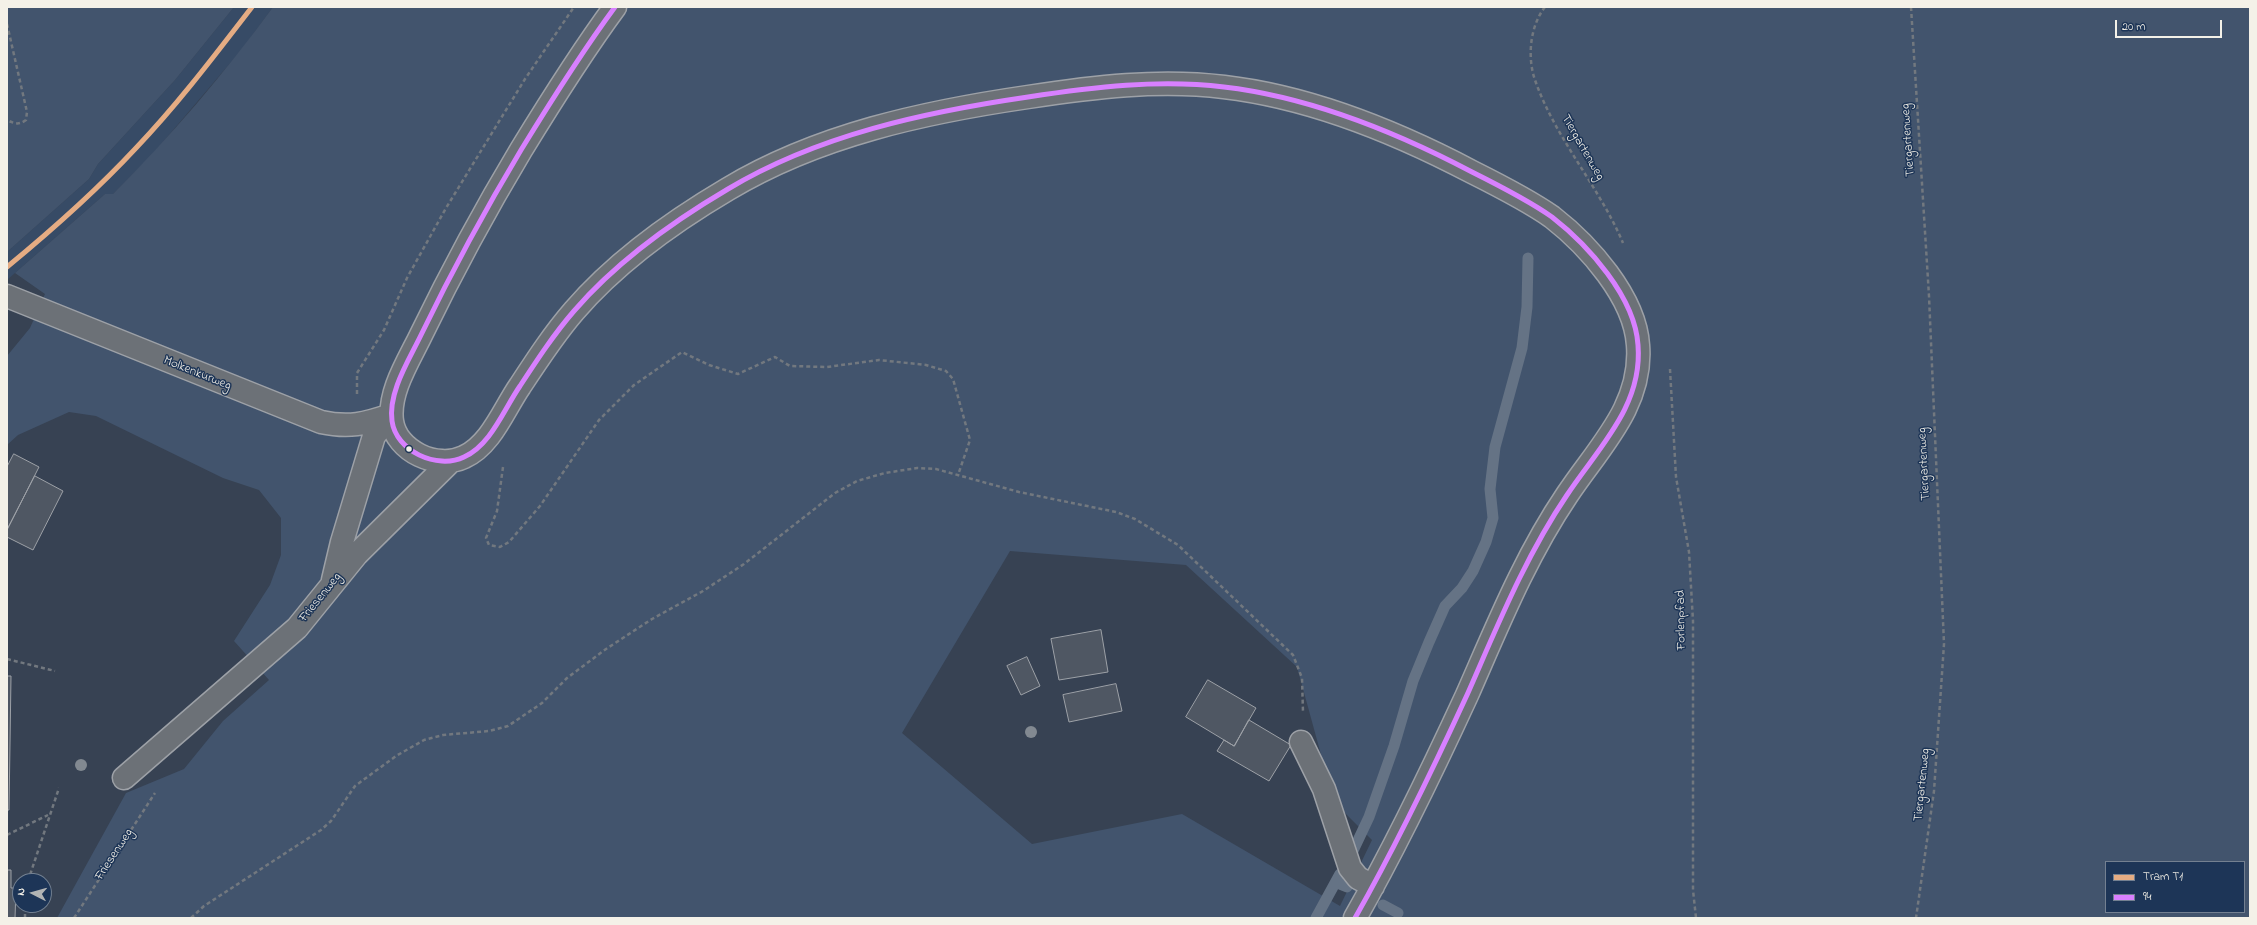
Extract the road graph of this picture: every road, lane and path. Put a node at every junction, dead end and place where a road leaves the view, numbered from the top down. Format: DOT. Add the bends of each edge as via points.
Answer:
graph roads {
  1 [pos="615,7"];
  2 [pos="1545,7"];
  3 [pos="1911,7"];
  4 [pos="7,24"];
  5 [pos="7,120"];
  6 [pos="1625,247"];
  7 [pos="7,296"];
  8 [pos="1638,337"];
  9 [pos="357,373"];
  10 [pos="357,396"];
  11 [pos="391,415"];
  12 [pos="451,461"];
  13 [pos="503,465"];
  14 [pos="958,475"];
  15 [pos="332,585"];
  16 [pos="7,659"];
  17 [pos="55,671"];
  18 [pos="1301,742"];
  19 [pos="124,778"];
  20 [pos="58,788"];
  21 [pos="155,792"];
  22 [pos="48,815"];
  23 [pos="7,835"];
  24 [pos="30,873"];
  25 [pos="1373,886"];
  26 [pos="74,918"];
  27 [pos="191,918"];
  28 [pos="1354,918"];
  29 [pos="1696,918"];
  30 [pos="1916,918"];
  1 -- 11 [label="street" via="560,86 487,208 444,288 405,369 395,394"];
  2 -- 6 [label="path, Tiergartenweg" via="1532,35 1535,79 1555,122"];
  3 -- 30 [label="path, Tiergartenweg" via="1929,296 1944,644 1934,791"];
  4 -- 5 [label="path" via="27,112 26,120 21,123"];
  7 -- 11 [label="street, Molkenkurweg" via="321,422 340,426 364,424"];
  8 -- 12 [label="street" via="1631,312 1623,296 1596,261 1565,229 1535,207 1471,171 1425,150 1368,125 1317,107 1233,88 1179,84 1090,88 990,102 858,132 806,151 732,186 661,231 576,309 517,390 488,437 464,458"];
  8 -- 25 [label="street" via="1638,357 1632,395 1622,417 1567,494 1532,554 1413,811"];
  8 -- 29 [label="path, Forlenpfad" via="1669,362 1676,478 1689,552 1693,621 1693,890"];
  9 -- 10 [label="path"];
  11 -- 12 [label="street" via="393,428 399,440 412,451 429,458"];
  11 -- 15 [label="street" via="374,436 342,542"];
  12 -- 15 [label="street, Friesenweg" via="357,554"];
  13 -- 14 [label="path" via="497,511 486,538 486,542 492,547 503,547 521,529 540,506 599,420 617,400 682,352 738,374 775,357 790,366 827,367 879,360 926,365 946,371 952,379 970,440"];
  14 -- 18 [label="path" via="1019,492 1116,512 1155,529 1178,545 1293,655 1302,678 1304,695"];
  14 -- 27 [label="path" via="936,469 917,468 857,481 835,492 744,564 606,649 567,678 542,703 508,726 424,740 396,756 355,786 331,821 321,830 204,906"];
  15 -- 19 [label="street, Friesenweg" via="297,628"];
  16 -- 17 [label="path"];
  18 -- 25 [label="street" via="1324,789 1350,868 1358,878"];
  20 -- 22 [label="path"];
  21 -- 26 [label="path, Friesenweg"];
  22 -- 23 [label="path"];
  22 -- 24 [label="path"];
  25 -- 28 [label="street"];
}
